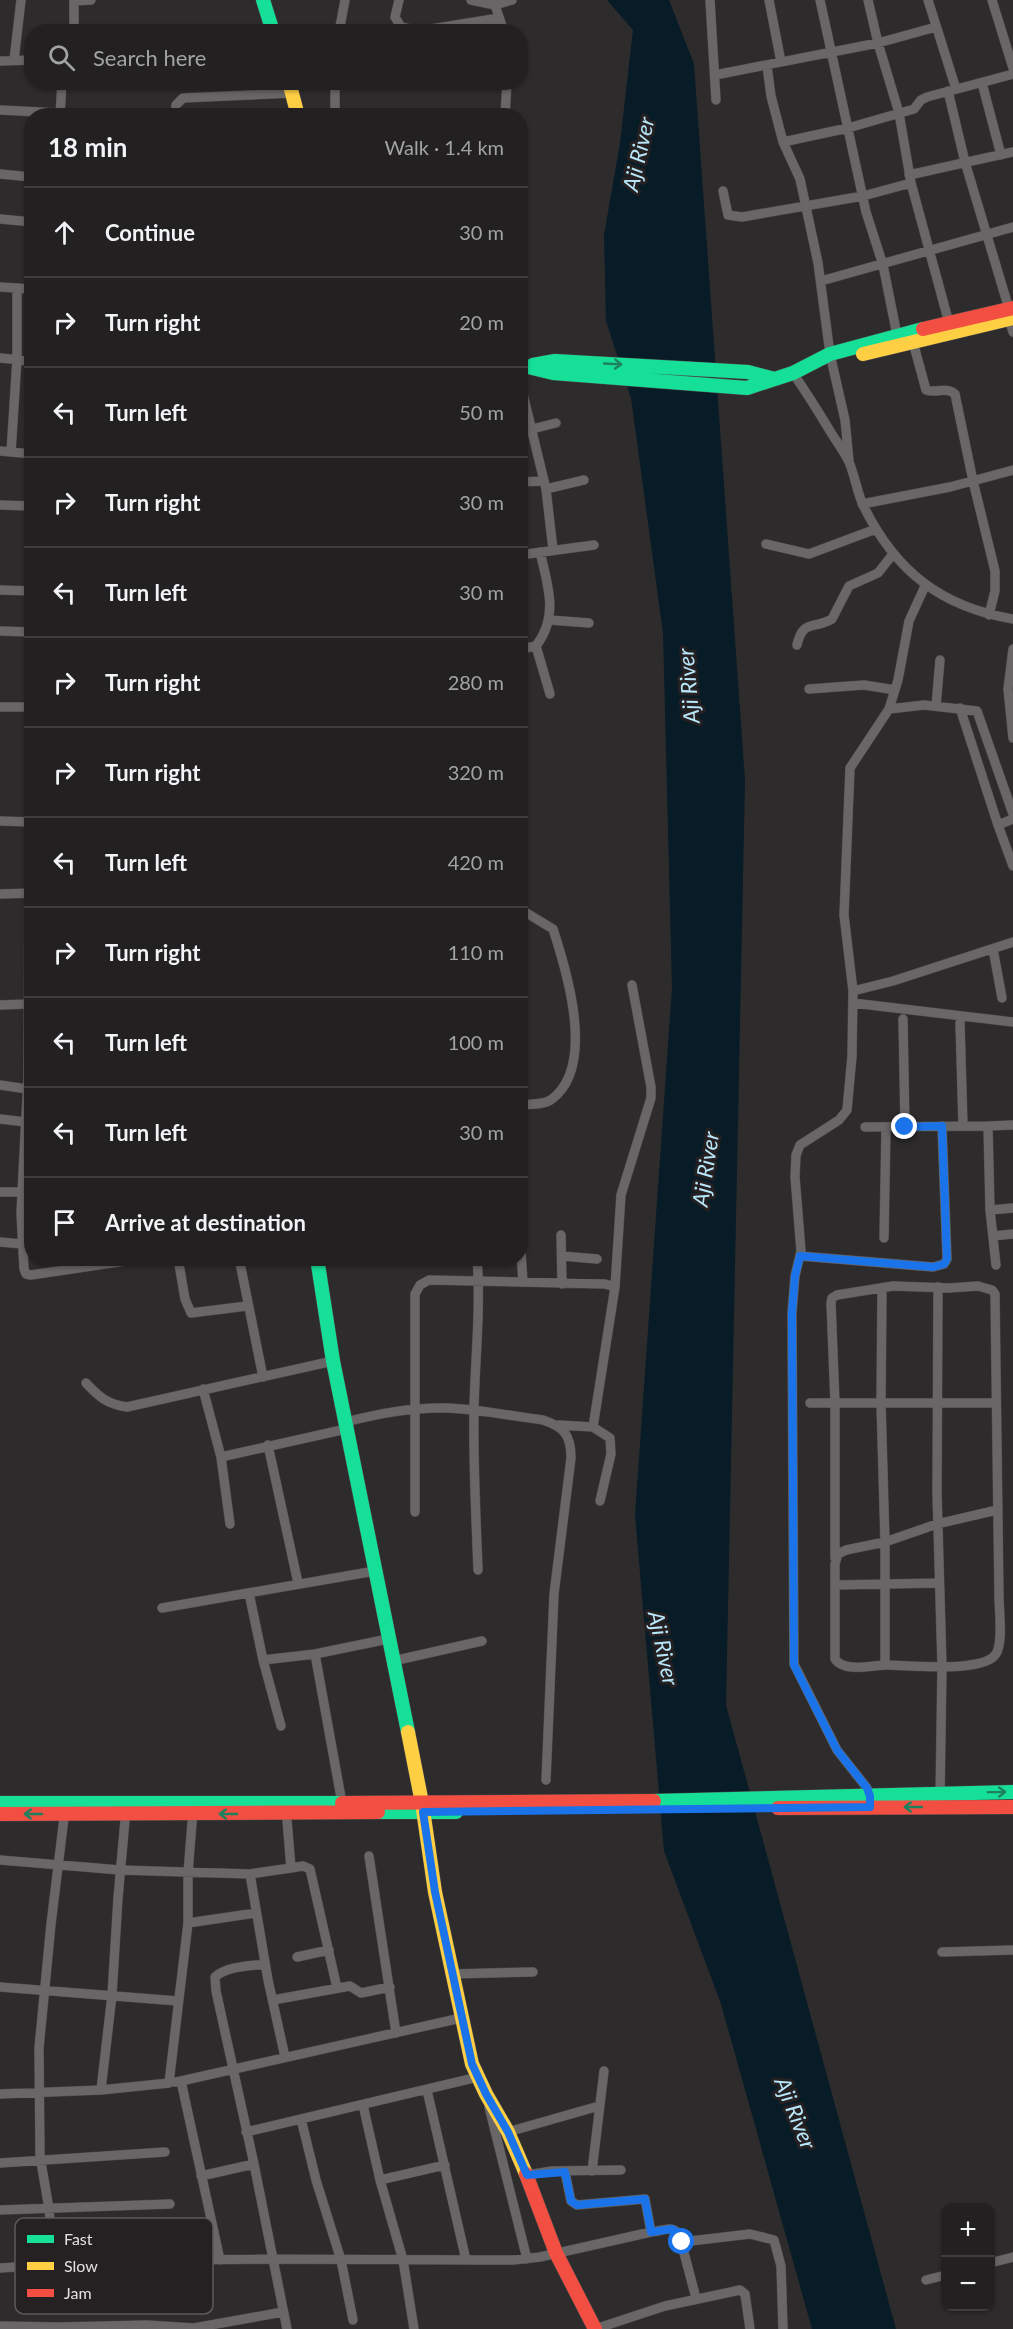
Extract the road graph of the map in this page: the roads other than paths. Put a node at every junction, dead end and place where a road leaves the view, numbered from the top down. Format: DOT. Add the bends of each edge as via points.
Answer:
graph roads {
  1 [pos="21,0"];
  2 [pos="91,0"];
  3 [pos="263,0"];
  4 [pos="345,0"];
  5 [pos="399,0"];
  6 [pos="471,0"];
  7 [pos="512,0"];
  8 [pos="710,0"];
  9 [pos="769,0"];
  10 [pos="820,0"];
  11 [pos="868,0"];
  12 [pos="928,0"];
  13 [pos="992,0"];
  14 [pos="74,1"];
  15 [pos="495,5"];
  16 [pos="499,18"];
  17 [pos="74,24"];
  18 [pos="270,24"];
  19 [pos="340,24"];
  20 [pos="399,24"];
  21 [pos="462,24"];
  22 [pos="501,24"];
  23 [pos="936,27"];
  24 [pos="878,43"];
  25 [pos="831,52"];
  26 [pos="14,60"];
  27 [pos="24,60"];
  28 [pos="0,61"];
  29 [pos="781,63"];
  30 [pos="767,66"];
  31 [pos="1013,68"];
  32 [pos="1013,74"];
  33 [pos="715,75"];
  34 [pos="982,83"];
  35 [pos="62,90"];
  36 [pos="269,90"];
  37 [pos="291,90"];
  38 [pos="335,90"];
  39 [pos="507,90"];
  40 [pos="952,90"];
  41 [pos="716,100"];
  42 [pos="60,108"];
  43 [pos="175,108"];
  44 [pos="296,108"];
  45 [pos="335,108"];
  46 [pos="505,108"];
  47 [pos="0,110"];
  48 [pos="24,112"];
  49 [pos="899,113"];
  50 [pos="848,128"];
  51 [pos="783,142"];
  52 [pos="1013,152"];
  53 [pos="1001,154"];
  54 [pos="965,162"];
  55 [pos="0,174"];
  56 [pos="24,176"];
  57 [pos="910,179"];
  58 [pos="723,191"];
  59 [pos="863,196"];
  60 [pos="806,207"];
  61 [pos="0,219"];
  62 [pos="24,221"];
  63 [pos="1013,227"];
  64 [pos="987,235"];
  65 [pos="929,250"];
  66 [pos="883,265"];
  67 [pos="821,281"];
  68 [pos="0,287"];
  69 [pos="17,288"];
  70 [pos="24,289"];
  71 [pos="1011,317"];
  72 [pos="949,323"];
  73 [pos="898,340"];
  74 [pos="913,342"];
  75 [pos="0,358"];
  76 [pos="831,358"];
  77 [pos="17,359"];
  78 [pos="24,360"];
  79 [pos="528,365"];
  80 [pos="554,367"];
  81 [pos="793,373"];
  82 [pos="775,379"];
  83 [pos="528,411"];
  84 [pos="556,423"];
  85 [pos="533,429"];
  86 [pos="528,430"];
  87 [pos="0,451"];
  88 [pos="11,452"];
  89 [pos="24,453"];
  90 [pos="849,461"];
  91 [pos="1013,470"];
  92 [pos="585,480"];
  93 [pos="973,481"];
  94 [pos="528,483"];
  95 [pos="545,485"];
  96 [pos="862,504"];
  97 [pos="0,505"];
  98 [pos="24,506"];
  99 [pos="876,529"];
  100 [pos="766,544"];
  101 [pos="594,545"];
  102 [pos="553,550"];
  103 [pos="540,552"];
  104 [pos="528,554"];
  105 [pos="893,554"];
  106 [pos="925,586"];
  107 [pos="0,590"];
  108 [pos="24,591"];
  109 [pos="989,615"];
  110 [pos="1013,619"];
  111 [pos="550,620"];
  112 [pos="589,623"];
  113 [pos="0,631"];
  114 [pos="24,632"];
  115 [pos="797,645"];
  116 [pos="536,646"];
  117 [pos="528,648"];
  118 [pos="1013,649"];
  119 [pos="940,660"];
  120 [pos="810,689"];
  121 [pos="1010,689"];
  122 [pos="895,690"];
  123 [pos="550,694"];
  124 [pos="936,706"];
  125 [pos="0,707"];
  126 [pos="24,707"];
  127 [pos="960,708"];
  128 [pos="889,709"];
  129 [pos="1012,735"];
  130 [pos="1013,814"];
  131 [pos="1013,819"];
  132 [pos="0,821"];
  133 [pos="24,822"];
  134 [pos="998,825"];
  135 [pos="1013,866"];
  136 [pos="24,893"];
  137 [pos="0,894"];
  138 [pos="528,914"];
  139 [pos="1013,942"];
  140 [pos="993,949"];
  141 [pos="632,985"];
  142 [pos="853,991"];
  143 [pos="1002,998"];
  144 [pos="854,1003"];
  145 [pos="24,1004"];
  146 [pos="0,1005"];
  147 [pos="903,1019"];
  148 [pos="1013,1022"];
  149 [pos="960,1023"];
  150 [pos="0,1085"];
  151 [pos="24,1089"];
  152 [pos="528,1104"];
  153 [pos="0,1119"];
  154 [pos="24,1122"];
  155 [pos="1013,1125"];
  156 [pos="942,1126"];
  157 [pos="963,1126"];
  158 [pos="988,1126"];
  159 [pos="865,1127"];
  160 [pos="886,1127"];
  161 [pos="905,1127"];
  162 [pos="24,1157"];
  163 [pos="0,1192"];
  164 [pos="22,1192"];
  165 [pos="1013,1208"];
  166 [pos="990,1209"];
  167 [pos="1013,1234"];
  168 [pos="561,1235"];
  169 [pos="993,1236"];
  170 [pos="884,1238"];
  171 [pos="0,1242"];
  172 [pos="22,1244"];
  173 [pos="562,1256"];
  174 [pos="800,1256"];
  175 [pos="597,1259"];
  176 [pos="996,1265"];
  177 [pos="92,1266"];
  178 [pos="179,1266"];
  179 [pos="240,1266"];
  180 [pos="317,1266"];
  181 [pos="478,1266"];
  182 [pos="523,1266"];
  183 [pos="479,1280"];
  184 [pos="524,1282"];
  185 [pos="562,1284"];
  186 [pos="615,1287"];
  187 [pos="938,1287"];
  188 [pos="882,1289"];
  189 [pos="247,1306"];
  190 [pos="333,1360"];
  191 [pos="263,1377"];
  192 [pos="86,1383"];
  193 [pos="203,1389"];
  194 [pos="835,1402"];
  195 [pos="938,1402"];
  196 [pos="810,1403"];
  197 [pos="881,1403"];
  198 [pos="996,1403"];
  199 [pos="414,1410"];
  200 [pos="474,1411"];
  201 [pos="346,1425"];
  202 [pos="556,1425"];
  203 [pos="593,1427"];
  204 [pos="268,1445"];
  205 [pos="220,1457"];
  206 [pos="600,1501"];
  207 [pos="997,1510"];
  208 [pos="415,1512"];
  209 [pos="230,1524"];
  210 [pos="937,1524"];
  211 [pos="885,1542"];
  212 [pos="835,1558"];
  213 [pos="478,1570"];
  214 [pos="375,1571"];
  215 [pos="298,1583"];
  216 [pos="939,1583"];
  217 [pos="886,1584"];
  218 [pos="835,1585"];
  219 [pos="249,1593"];
  220 [pos="162,1608"];
  221 [pos="388,1639"];
  222 [pos="482,1641"];
  223 [pos="315,1654"];
  224 [pos="263,1660"];
  225 [pos="393,1661"];
  226 [pos="885,1665"];
  227 [pos="942,1666"];
  228 [pos="281,1726"];
  229 [pos="546,1780"];
  230 [pos="1013,1792"];
  231 [pos="940,1800"];
  232 [pos="870,1802"];
  233 [pos="342,1803"];
  234 [pos="1013,1807"];
  235 [pos="0,1808"];
  236 [pos="65,1808"];
  237 [pos="193,1808"];
  238 [pos="286,1808"];
  239 [pos="423,1808"];
  240 [pos="126,1809"];
  241 [pos="369,1856"];
  242 [pos="0,1860"];
  243 [pos="57,1865"];
  244 [pos="291,1868"];
  245 [pos="120,1869"];
  246 [pos="188,1873"];
  247 [pos="250,1874"];
  248 [pos="256,1913"];
  249 [pos="188,1923"];
  250 [pos="329,1950"];
  251 [pos="1013,1950"];
  252 [pos="942,1952"];
  253 [pos="297,1957"];
  254 [pos="265,1964"];
  255 [pos="533,1972"];
  256 [pos="452,1974"];
  257 [pos="0,1987"];
  258 [pos="390,1987"];
  259 [pos="337,1988"];
  260 [pos="45,1991"];
  261 [pos="112,1995"];
  262 [pos="273,2000"];
  263 [pos="178,2001"];
  264 [pos="461,2018"];
  265 [pos="396,2033"];
  266 [pos="285,2057"];
  267 [pos="232,2070"];
  268 [pos="604,2071"];
  269 [pos="478,2077"];
  270 [pos="181,2081"];
  271 [pos="169,2083"];
  272 [pos="101,2090"];
  273 [pos="428,2090"];
  274 [pos="39,2091"];
  275 [pos="0,2094"];
  276 [pos="486,2094"];
  277 [pos="363,2105"];
  278 [pos="599,2106"];
  279 [pos="301,2119"];
  280 [pos="246,2132"];
  281 [pos="508,2132"];
  282 [pos="165,2152"];
  283 [pos="40,2161"];
  284 [pos="0,2163"];
  285 [pos="254,2164"];
  286 [pos="445,2165"];
  287 [pos="621,2170"];
  288 [pos="591,2171"];
  289 [pos="565,2172"];
  290 [pos="527,2175"];
  291 [pos="201,2176"];
  292 [pos="380,2180"];
  293 [pos="170,2204"];
  294 [pos="49,2209"];
  295 [pos="0,2210"];
  296 [pos="50,2218"];
  297 [pos="210,2218"];
  298 [pos="213,2229"];
  299 [pos="651,2232"];
  300 [pos="682,2242"];
  301 [pos="556,2253"];
  302 [pos="1013,2257"];
  303 [pos="274,2259"];
  304 [pos="527,2259"];
  305 [pos="213,2260"];
  306 [pos="220,2260"];
  307 [pos="341,2260"];
  308 [pos="403,2260"];
  309 [pos="466,2260"];
  310 [pos="995,2262"];
  311 [pos="15,2267"];
  312 [pos="0,2268"];
  313 [pos="941,2276"];
  314 [pos="926,2280"];
  315 [pos="696,2298"];
  316 [pos="283,2312"];
  317 [pos="353,2320"];
  318 [pos="238,2325"];
  319 [pos="0,2326"];
  320 [pos="181,2328"];
  321 [pos="287,2329"];
  322 [pos="414,2329"];
  323 [pos="595,2329"];
  324 [pos="750,2329"];
  325 [pos="783,2329"];
  1 -- 26 [label="street"];
  2 -- 14 [label="street"];
  3 -- 18 [label="main road"];
  4 -- 19 [label="street"];
  5 -- 20 [label="street" via="395,17"];
  6 -- 15 [label="street"];
  7 -- 15 [label="street"];
  8 -- 33 [label="street"];
  9 -- 29 [label="street"];
  10 -- 25 [label="street"];
  11 -- 24 [label="street"];
  12 -- 23 [label="street"];
  13 -- 31 [label="street"];
  14 -- 17 [label="street"];
  15 -- 16 [label="street"];
  16 -- 21 [label="street"];
  16 -- 22 [label="street"];
  23 -- 24 [label="street"];
  23 -- 40 [label="street"];
  24 -- 25 [label="street"];
  24 -- 49 [label="street"];
  25 -- 29 [label="street"];
  25 -- 50 [label="street"];
  26 -- 27 [label="street"];
  26 -- 28 [label="street"];
  29 -- 30 [label="street"];
  30 -- 33 [label="street"];
  30 -- 51 [label="street"];
  32 -- 34 [label="street"];
  33 -- 41 [label="street"];
  34 -- 40 [label="street"];
  34 -- 53 [label="street"];
  35 -- 42 [label="street"];
  36 -- 43 [label="street" via="183,98"];
  37 -- 44 [label="main road"];
  38 -- 45 [label="street"];
  39 -- 46 [label="street"];
  40 -- 49 [label="street" via="927,97 914,109"];
  40 -- 54 [label="street"];
  47 -- 48 [label="street"];
  49 -- 50 [label="street"];
  49 -- 57 [label="street"];
  50 -- 51 [label="street"];
  50 -- 59 [label="street"];
  51 -- 60 [label="street" via="800,179"];
  52 -- 53 [label="street"];
  53 -- 54 [label="street"];
  54 -- 57 [label="street"];
  54 -- 64 [label="street"];
  55 -- 56 [label="street"];
  57 -- 59 [label="street"];
  57 -- 65 [label="street"];
  58 -- 60 [label="street" via="728,215 735,217"];
  59 -- 60 [label="street"];
  59 -- 66 [label="street"];
  60 -- 67 [label="street"];
  61 -- 62 [label="street"];
  63 -- 64 [label="street"];
  64 -- 65 [label="street"];
  64 -- 71 [label="street"];
  65 -- 66 [label="street"];
  65 -- 72 [label="street"];
  66 -- 67 [label="street"];
  66 -- 73 [label="street"];
  67 -- 76 [label="street"];
  68 -- 69 [label="street"];
  69 -- 70 [label="street"];
  69 -- 77 [label="street"];
  71 -- 72 [label="main road"];
  71 -- 74 [label="main road"];
  72 -- 73 [label="main road"];
  73 -- 74 [label="main road"];
  73 -- 76 [label="main road"];
  74 -- 93 [label="street" via="926,390 954,394"];
  75 -- 77 [label="street"];
  76 -- 81 [label="main road"];
  76 -- 90 [label="street" via="845,420"];
  77 -- 78 [label="street"];
  77 -- 88 [label="street"];
  79 -- 80 [label="main road"];
  80 -- 82 [label="main road, one-way" via="748,372"];
  80 -- 82 [label="main road" via="747,388"];
  81 -- 82 [label="main road"];
  81 -- 90 [label="street"];
  83 -- 85 [label="street"];
  84 -- 85 [label="street"];
  85 -- 86 [label="street"];
  85 -- 95 [label="street"];
  87 -- 88 [label="street"];
  88 -- 89 [label="street"];
  90 -- 96 [label="street"];
  91 -- 93 [label="street"];
  92 -- 95 [label="street"];
  93 -- 96 [label="street"];
  93 -- 109 [label="street" via="995,571"];
  94 -- 95 [label="street"];
  95 -- 102 [label="street"];
  96 -- 99 [label="street"];
  97 -- 98 [label="street"];
  99 -- 100 [label="street" via="808,554"];
  99 -- 105 [label="street"];
  101 -- 102 [label="street"];
  102 -- 103 [label="street"];
  103 -- 104 [label="street"];
  103 -- 111 [label="street" via="550,592"];
  105 -- 106 [label="street"];
  105 -- 115 [label="street" via="878,573 849,585 832,619 804,628"];
  106 -- 109 [label="street"];
  106 -- 122 [label="street" via="909,621"];
  107 -- 108 [label="street"];
  109 -- 110 [label="street"];
  111 -- 112 [label="street"];
  111 -- 116 [label="street"];
  113 -- 114 [label="street"];
  116 -- 117 [label="street"];
  116 -- 123 [label="street"];
  118 -- 121 [label="street"];
  119 -- 124 [label="street"];
  120 -- 122 [label="street" via="864,685"];
  121 -- 129 [label="street"];
  122 -- 128 [label="street"];
  124 -- 127 [label="street"];
  124 -- 128 [label="street"];
  125 -- 126 [label="street"];
  127 -- 130 [label="street" via="980,714"];
  127 -- 134 [label="street"];
  128 -- 142 [label="street" via="849,774 844,915"];
  131 -- 134 [label="street"];
  132 -- 133 [label="street"];
  134 -- 135 [label="street"];
  136 -- 137 [label="street"];
  138 -- 152 [label="street" via="553,929 567,970 575,1045 568,1079 553,1099"];
  139 -- 140 [label="street"];
  140 -- 142 [label="street"];
  140 -- 143 [label="street"];
  141 -- 186 [label="street" via="651,1098 621,1195"];
  142 -- 144 [label="street"];
  144 -- 148 [label="street"];
  144 -- 174 [label="street" via="847,1110 839,1120 800,1145 796,1155"];
  145 -- 146 [label="street"];
  147 -- 161 [label="street"];
  149 -- 157 [label="street"];
  150 -- 151 [label="street"];
  153 -- 154 [label="street"];
  155 -- 158 [label="street"];
  156 -- 157 [label="street"];
  156 -- 161 [label="street"];
  156 -- 174 [label="street" via="947,1259 944,1264 933,1267"];
  157 -- 158 [label="street"];
  158 -- 166 [label="street"];
  159 -- 160 [label="street"];
  160 -- 161 [label="street"];
  160 -- 170 [label="street"];
  162 -- 164 [label="street"];
  163 -- 164 [label="street"];
  164 -- 172 [label="street"];
  165 -- 166 [label="street"];
  166 -- 169 [label="street"];
  167 -- 169 [label="street"];
  168 -- 173 [label="street"];
  169 -- 176 [label="street"];
  171 -- 172 [label="street"];
  172 -- 177 [label="street" via="26,1274"];
  173 -- 175 [label="street"];
  173 -- 185 [label="street"];
  174 -- 232 [label="street" via="792,1313 794,1665 837,1750 867,1788"];
  178 -- 189 [label="street" via="191,1313"];
  179 -- 189 [label="street"];
  180 -- 190 [label="main road"];
  181 -- 183 [label="street"];
  182 -- 184 [label="street"];
  183 -- 184 [label="street"];
  183 -- 199 [label="street" via="429,1280 415,1294"];
  183 -- 200 [label="street"];
  184 -- 185 [label="street"];
  185 -- 186 [label="street"];
  186 -- 203 [label="street"];
  187 -- 188 [label="street"];
  187 -- 195 [label="street"];
  187 -- 198 [label="street" via="978,1286 995,1294"];
  188 -- 194 [label="street" via="832,1298"];
  188 -- 197 [label="street"];
  189 -- 191 [label="street"];
  190 -- 191 [label="street"];
  190 -- 201 [label="main road"];
  191 -- 193 [label="street"];
  192 -- 193 [label="street" via="101,1399 127,1407"];
  193 -- 205 [label="street"];
  194 -- 196 [label="street"];
  194 -- 197 [label="street"];
  194 -- 212 [label="street"];
  195 -- 197 [label="street"];
  195 -- 198 [label="street"];
  195 -- 210 [label="street"];
  197 -- 211 [label="street"];
  198 -- 207 [label="street"];
  199 -- 200 [label="street"];
  199 -- 201 [label="street" via="381,1414"];
  199 -- 208 [label="street"];
  200 -- 202 [label="street"];
  200 -- 213 [label="street"];
  201 -- 204 [label="street"];
  201 -- 214 [label="main road"];
  202 -- 203 [label="street"];
  202 -- 229 [label="street" via="565,1430 571,1458 554,1594"];
  203 -- 206 [label="street" via="610,1438 612,1446"];
  204 -- 205 [label="street"];
  204 -- 215 [label="street"];
  205 -- 209 [label="street"];
  207 -- 210 [label="street"];
  207 -- 227 [label="street" via="997,1653 979,1664"];
  210 -- 211 [label="street"];
  210 -- 216 [label="street"];
  211 -- 212 [label="street" via="846,1550"];
  211 -- 217 [label="street"];
  212 -- 218 [label="street"];
  214 -- 215 [label="street"];
  214 -- 221 [label="main road"];
  215 -- 219 [label="street"];
  216 -- 217 [label="street"];
  216 -- 227 [label="street"];
  217 -- 218 [label="street"];
  217 -- 226 [label="street"];
  218 -- 226 [label="street" via="835,1659 842,1666"];
  219 -- 220 [label="street"];
  219 -- 224 [label="street"];
  221 -- 223 [label="street"];
  221 -- 225 [label="main road"];
  222 -- 225 [label="street"];
  223 -- 224 [label="street"];
  223 -- 233 [label="street"];
  224 -- 228 [label="street"];
  225 -- 239 [label="main road"];
  226 -- 227 [label="street"];
  227 -- 231 [label="street"];
  231 -- 230 [label="main road, one-way"];
  231 -- 232 [label="main road"];
  231 -- 234 [label="main road"];
  232 -- 239 [label="main road"];
  233 -- 238 [label="main road"];
  233 -- 239 [label="main road"];
  235 -- 236 [label="main road"];
  236 -- 240 [label="main road"];
  236 -- 243 [label="street"];
  237 -- 238 [label="main road"];
  237 -- 240 [label="main road"];
  237 -- 246 [label="street"];
  238 -- 239 [label="main road"];
  238 -- 244 [label="street"];
  239 -- 256 [label="main road"];
  240 -- 245 [label="street"];
  241 -- 258 [label="street"];
  242 -- 243 [label="street"];
  243 -- 245 [label="street"];
  243 -- 260 [label="street"];
  244 -- 247 [label="street"];
  244 -- 250 [label="street" via="310,1869"];
  245 -- 246 [label="street"];
  245 -- 261 [label="street"];
  246 -- 247 [label="street"];
  246 -- 249 [label="street"];
  247 -- 248 [label="street"];
  248 -- 249 [label="street"];
  248 -- 254 [label="street"];
  249 -- 263 [label="street"];
  250 -- 253 [label="street"];
  250 -- 259 [label="street"];
  251 -- 252 [label="street"];
  254 -- 262 [label="street"];
  254 -- 267 [label="street" via="230,1969 216,1977"];
  255 -- 256 [label="street"];
  256 -- 264 [label="main road"];
  257 -- 260 [label="street"];
  258 -- 259 [label="street" via="362,1993 352,1986"];
  258 -- 265 [label="street"];
  259 -- 262 [label="street"];
  260 -- 261 [label="street"];
  260 -- 274 [label="street"];
  261 -- 263 [label="street"];
  261 -- 272 [label="street"];
  262 -- 266 [label="street"];
  263 -- 271 [label="street"];
  264 -- 265 [label="street"];
  264 -- 269 [label="main road"];
  265 -- 266 [label="street"];
  266 -- 267 [label="street"];
  267 -- 270 [label="street"];
  267 -- 280 [label="street"];
  268 -- 278 [label="street"];
  269 -- 273 [label="street"];
  269 -- 276 [label="main road"];
  270 -- 271 [label="street"];
  270 -- 291 [label="street"];
  271 -- 272 [label="street"];
  272 -- 274 [label="street"];
  273 -- 277 [label="street"];
  273 -- 286 [label="street"];
  274 -- 275 [label="street"];
  274 -- 283 [label="street"];
  276 -- 281 [label="main road"];
  276 -- 304 [label="street"];
  277 -- 279 [label="street"];
  277 -- 292 [label="street"];
  278 -- 281 [label="street"];
  278 -- 288 [label="street"];
  279 -- 280 [label="street"];
  279 -- 307 [label="street"];
  280 -- 285 [label="street"];
  281 -- 290 [label="main road"];
  282 -- 283 [label="street"];
  283 -- 284 [label="street"];
  283 -- 294 [label="street"];
  285 -- 291 [label="street"];
  285 -- 303 [label="street"];
  286 -- 292 [label="street"];
  286 -- 309 [label="street"];
  287 -- 288 [label="street"];
  288 -- 289 [label="street"];
  289 -- 290 [label="street"];
  289 -- 299 [label="street" via="571,2201 577,2205 645,2199"];
  290 -- 301 [label="main road"];
  291 -- 297 [label="street"];
  292 -- 308 [label="street"];
  293 -- 294 [label="street"];
  294 -- 295 [label="street"];
  294 -- 296 [label="street"];
  298 -- 306 [label="street"];
  299 -- 300 [label="street" via="672,2229 680,2234"];
  299 -- 301 [label="street"];
  300 -- 315 [label="street"];
  300 -- 325 [label="street" via="750,2234 774,2240 781,2266"];
  301 -- 304 [label="street"];
  301 -- 323 [label="main road"];
  302 -- 310 [label="street"];
  303 -- 306 [label="street"];
  303 -- 307 [label="street"];
  303 -- 316 [label="street"];
  304 -- 309 [label="street"];
  305 -- 306 [label="street"];
  307 -- 308 [label="street"];
  307 -- 317 [label="street"];
  308 -- 309 [label="street"];
  308 -- 322 [label="street"];
  311 -- 312 [label="street"];
  313 -- 314 [label="street"];
  315 -- 323 [label="street"];
  315 -- 324 [label="street" via="743,2290"];
  316 -- 318 [label="street"];
  316 -- 321 [label="street"];
  318 -- 320 [label="street"];
  319 -- 320 [label="street"];
}
